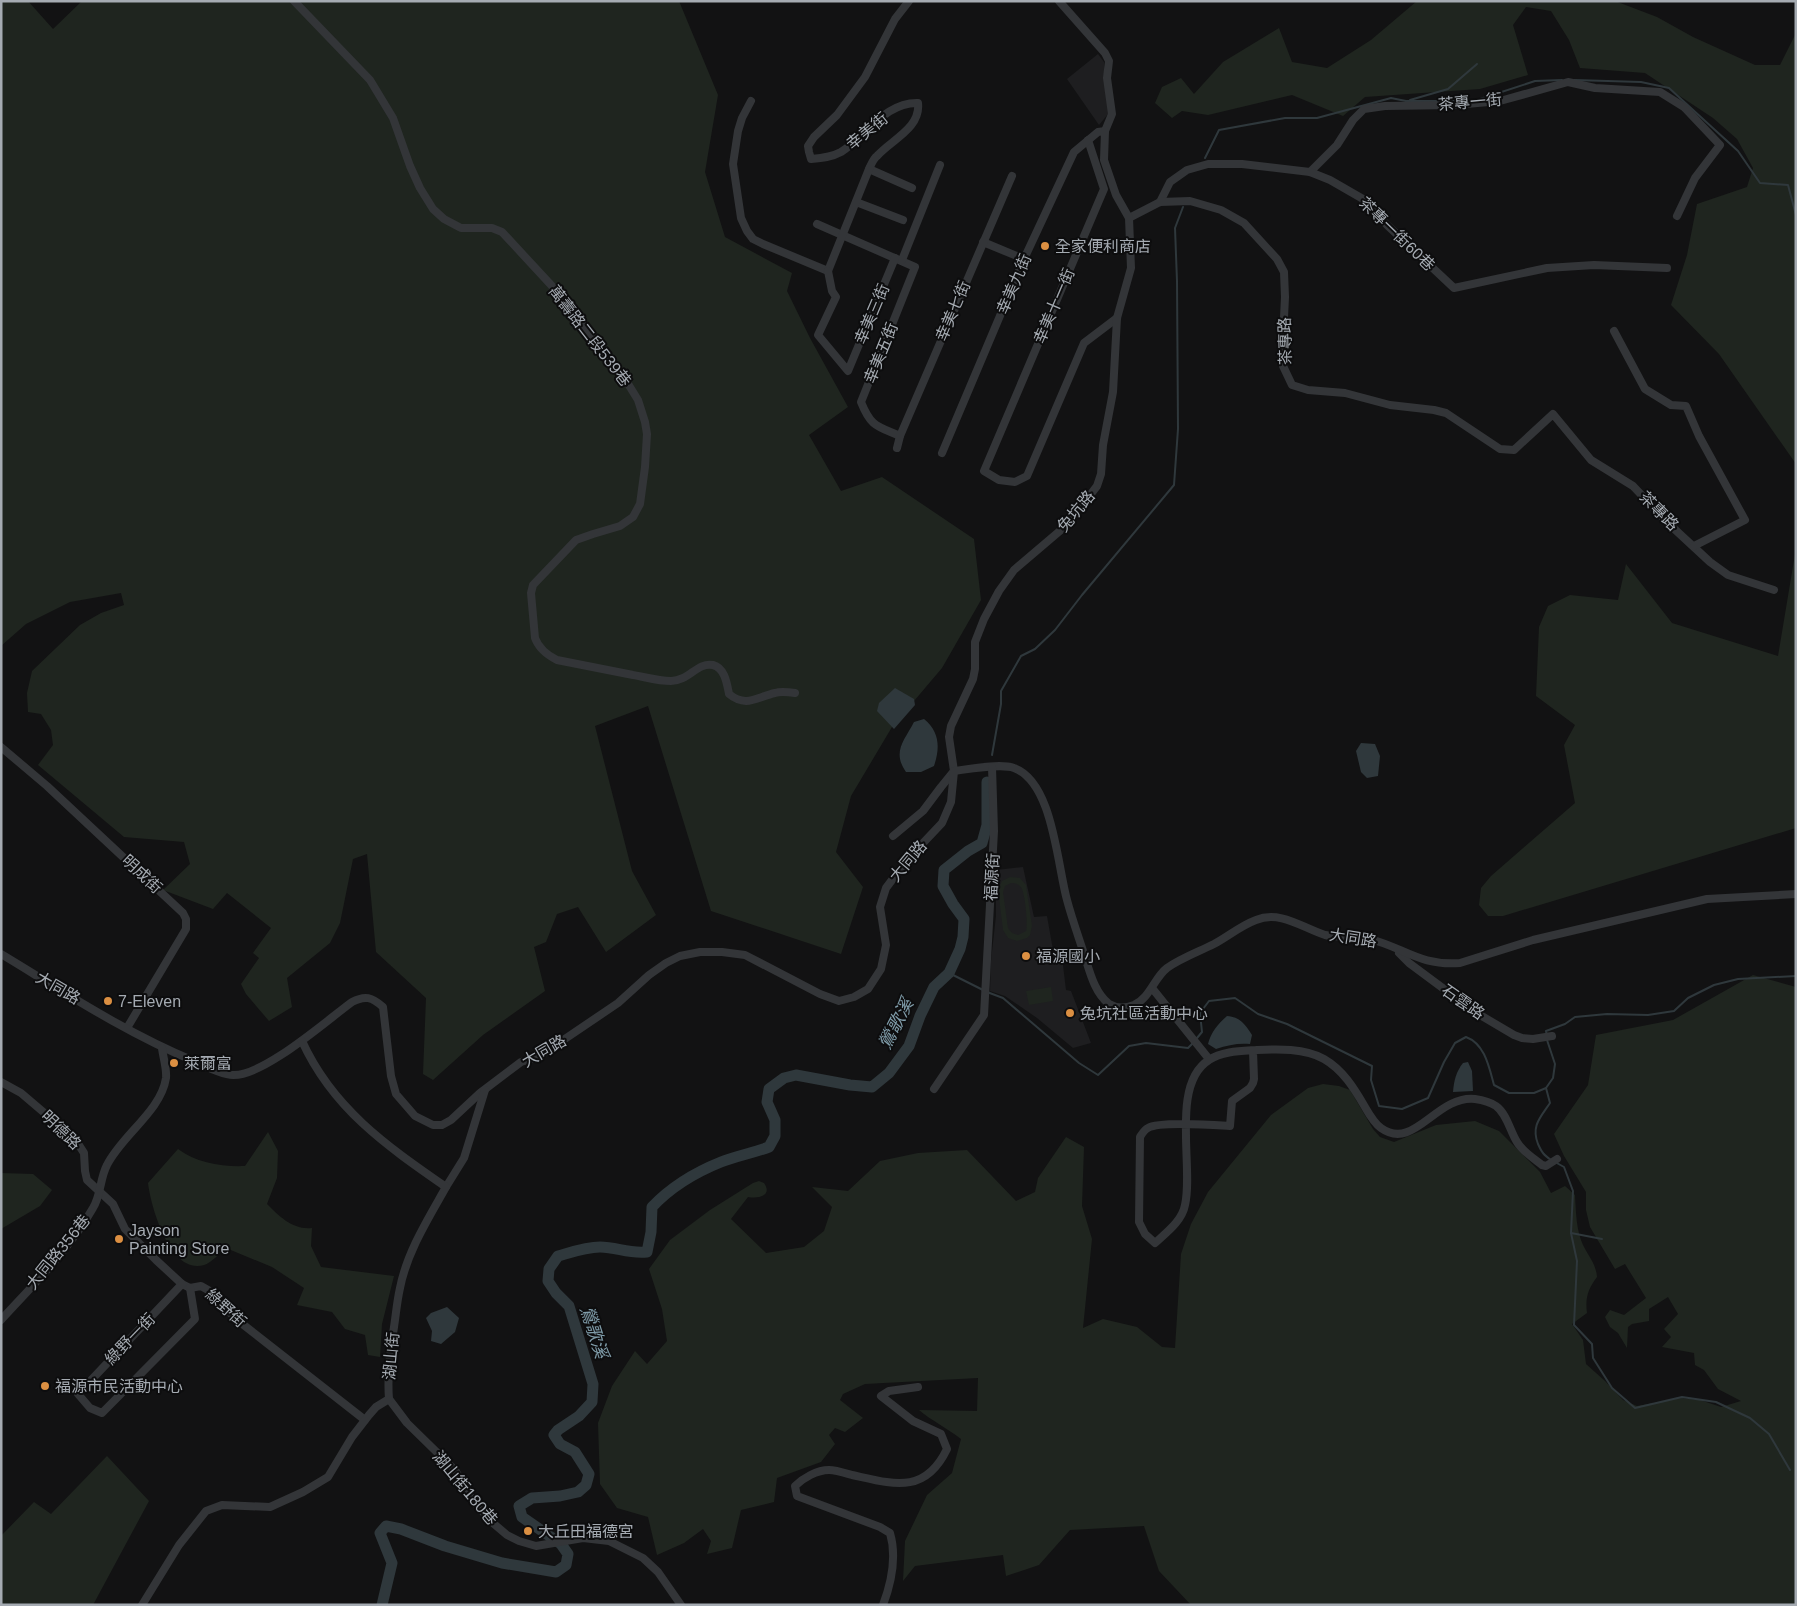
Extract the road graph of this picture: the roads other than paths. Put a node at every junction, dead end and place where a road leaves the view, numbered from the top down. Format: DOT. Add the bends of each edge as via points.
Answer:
graph roads {
  1 [pos="294,1"];
  2 [pos="909,1"];
  3 [pos="1059,1"];
  4 [pos="751,101"];
  5 [pos="1106,131"];
  6 [pos="1088,140"];
  7 [pos="940,165"];
  8 [pos="868,169"];
  9 [pos="1310,172"];
  10 [pos="1012,176"];
  11 [pos="912,188"];
  12 [pos="856,202"];
  13 [pos="1160,202"];
  14 [pos="1677,216"];
  15 [pos="1129,218"];
  16 [pos="903,220"];
  17 [pos="817,224"];
  18 [pos="843,235"];
  19 [pos="983,242"];
  20 [pos="899,259"];
  21 [pos="1024,259"];
  22 [pos="1667,268"];
  23 [pos="828,270"];
  24 [pos="1117,318"];
  25 [pos="1614,331"];
  26 [pos="900,436"];
  27 [pos="897,448"];
  28 [pos="942,453"];
  29 [pos="1694,546"];
  30 [pos="1774,590"];
  31 [pos="795,693"];
  32 [pos="1,747"];
  33 [pos="992,767"];
  34 [pos="954,771"];
  35 [pos="893,836"];
  36 [pos="1796,894"];
  37 [pos="1394,948"];
  38 [pos="1,954"];
  39 [pos="1152,988"];
  40 [pos="127,1028"];
  41 [pos="1552,1036"];
  42 [pos="302,1041"];
  43 [pos="162,1048"];
  44 [pos="1253,1051"];
  45 [pos="1209,1059"];
  46 [pos="1,1082"];
  47 [pos="934,1089"];
  48 [pos="485,1090"];
  49 [pos="1187,1125"];
  50 [pos="1557,1159"];
  51 [pos="446,1187"];
  52 [pos="100,1191"];
  53 [pos="186,1286"];
  54 [pos="1,1320"];
  55 [pos="918,1387"];
  56 [pos="390,1399"];
  57 [pos="365,1420"];
  58 [pos="142,1605"];
  59 [pos="682,1605"];
  60 [pos="883,1605"];
  1 -- 31 [label="street, 萬壽路二段539巷" via="370,80 393,118 414,173 433,209 461,228 492,228 502,232 572,310 638,400 647,434 640,504 626,523 576,540 534,586 531,593 537,644 557,660 663,681 681,680 699,667 714,665 726,679 730,694 740,701 776,692"];
  2 -- 8 [label="street, 幸美街" via="895,19 865,77 837,115 808,146 811,159 831,156 841,152 874,122 901,105 918,103 919,112 910,127 876,157"];
  3 -- 5 [label="street" via="1109,61 1107,78 1112,114"];
  4 -- 23 [label="street" via="738,131 733,164 747,231 753,239"];
  5 -- 6 [label="street, 幸美九街" via="1098,132"];
  5 -- 15 [label="street" via="1104,160 1116,195"];
  6 -- 21 [label="street, 幸美九街" via="1074,152"];
  6 -- 24 [label="street, 幸美十一街" via="1104,189 984,470 999,480 1015,482 1027,476 1084,343"];
  7 -- 20 [label="street, 幸美三街"];
  8 -- 11 [label="street"];
  8 -- 12 [label="street, 幸美街"];
  9 -- 13 [label="street" via="1242,164 1208,164 1187,170 1170,182"];
  9 -- 14 [label="street, 茶專一街" via="1337,145 1352,120 1364,109 1500,101 1568,82 1594,88 1660,92 1684,107 1720,144 1695,178"];
  9 -- 22 [label="street, 茶專一街60巷" via="1363,199 1454,288 1547,268 1594,265"];
  10 -- 19 [label="street, 幸美七街"];
  12 -- 16 [label="street"];
  12 -- 18 [label="street, 幸美街"];
  13 -- 15 [label="street, 茶專路"];
  13 -- 29 [label="street, 茶專路" via="1190,201 1221,210 1244,223 1277,259 1284,272 1282,359 1292,385 1308,390 1345,393 1390,405 1434,410 1446,414 1500,449 1514,450 1552,414 1591,460 1633,486"];
  15 -- 24 [label="street, 兔坑路" via="1131,268"];
  17 -- 18 [label="street"];
  18 -- 20 [label="street"];
  18 -- 23 [label="street, 幸美街"];
  19 -- 21 [label="street"];
  19 -- 26 [label="street, 幸美七街"];
  20 -- 23 [label="street, 幸美三街" via="848,371 818,335 836,297"];
  20 -- 26 [label="street, 幸美五街" via="915,267 862,402 874,425"];
  21 -- 28 [label="street, 幸美九街"];
  24 -- 34 [label="street, 兔坑路" via="1114,392 1097,486 1068,524 1014,570 984,619 975,642 973,679 951,726 949,737"];
  25 -- 29 [label="street" via="1646,389 1671,405 1686,406 1745,520"];
  26 -- 27 [label="street, 幸美七街"];
  29 -- 30 [label="street, 茶專路" via="1728,575"];
  32 -- 40 [label="street, 明成街" via="100,834 186,919 186,930"];
  33 -- 34 [label="street, 大同路"];
  33 -- 39 [label="street, 大同路" via="1012,766 1022,771 1041,794 1051,824 1066,898 1090,974 1101,994 1116,1008 1134,1005"];
  33 -- 47 [label="street, 福源街" via="994,831 984,1015"];
  34 -- 35 [label="street" via="923,811"];
  34 -- 48 [label="street, 大同路" via="951,802 942,823 886,888 880,907 886,945 881,969 868,988 839,1001 745,955 700,952 680,956 649,975 618,1003 540,1056 521,1062"];
  36 -- 37 [label="street, 大同路" via="1707,899 1534,940 1460,963 1436,963"];
  37 -- 39 [label="street, 大同路" via="1358,936 1327,935 1298,923 1268,917 1237,928 1175,963 1165,970"];
  37 -- 41 [label="street, 石雲路" via="1409,963 1476,1012 1522,1038"];
  38 -- 40 [label="street, 大同路"];
  39 -- 45 [label="street"];
  40 -- 43 [label="street, 大同路"];
  42 -- 43 [label="street, 大同路" via="255,1070 233,1075"];
  42 -- 48 [label="street, 大同路" via="352,1002 368,998 383,1007 396,1094 415,1116 433,1125 442,1125"];
  42 -- 51 [label="street" via="323,1081 372,1133"];
  43 -- 52 [label="street, 大同路356巷" via="166,1076 157,1101 106,1166"];
  44 -- 45 [label="street"];
  44 -- 49 [label="street" via="1254,1079 1250,1088 1232,1101 1230,1126"];
  44 -- 50 [label="street" via="1303,1051 1323,1058 1347,1078 1378,1127 1389,1133 1405,1134 1451,1102 1484,1100 1496,1106 1518,1144 1542,1165"];
  45 -- 49 [label="street" via="1195,1075 1190,1088"];
  46 -- 52 [label="street, 明德路" via="21,1093 75,1139 84,1153 87,1180"];
  48 -- 51 [label="street, 湖山街" via="464,1158"];
  49 -- 49 [label="street" via="1154,1126 1140,1137 1139,1222 1145,1234 1156,1243 1171,1229 1186,1205"];
  51 -- 56 [label="street, 湖山街" via="423,1228 400,1288 389,1353"];
  52 -- 53 [label="street, 綠野街" via="113,1204 125,1229"];
  52 -- 54 [label="street, 大同路356巷" via="94,1207 69,1243"];
  53 -- 53 [label="street, 綠野一街" via="195,1319 102,1413 90,1408 78,1394"];
  53 -- 57 [label="street, 綠野街" via="201,1286 208,1290 236,1319"];
  55 -- 60 [label="street" via="888,1391 880,1396 913,1421 941,1434 947,1449 940,1464 927,1475 914,1482 894,1484 829,1470 802,1479 795,1486 797,1496 890,1533 893,1574"];
  56 -- 57 [label="street, 湖山街" via="376,1407"];
  56 -- 59 [label="street, 湖山街180巷" via="407,1423 455,1470 473,1501 507,1535 536,1546 583,1538 608,1541 637,1554 658,1572"];
  57 -- 58 [label="street, 湖山街" via="328,1477 303,1492 270,1507 222,1505 206,1511 179,1545"];
}
